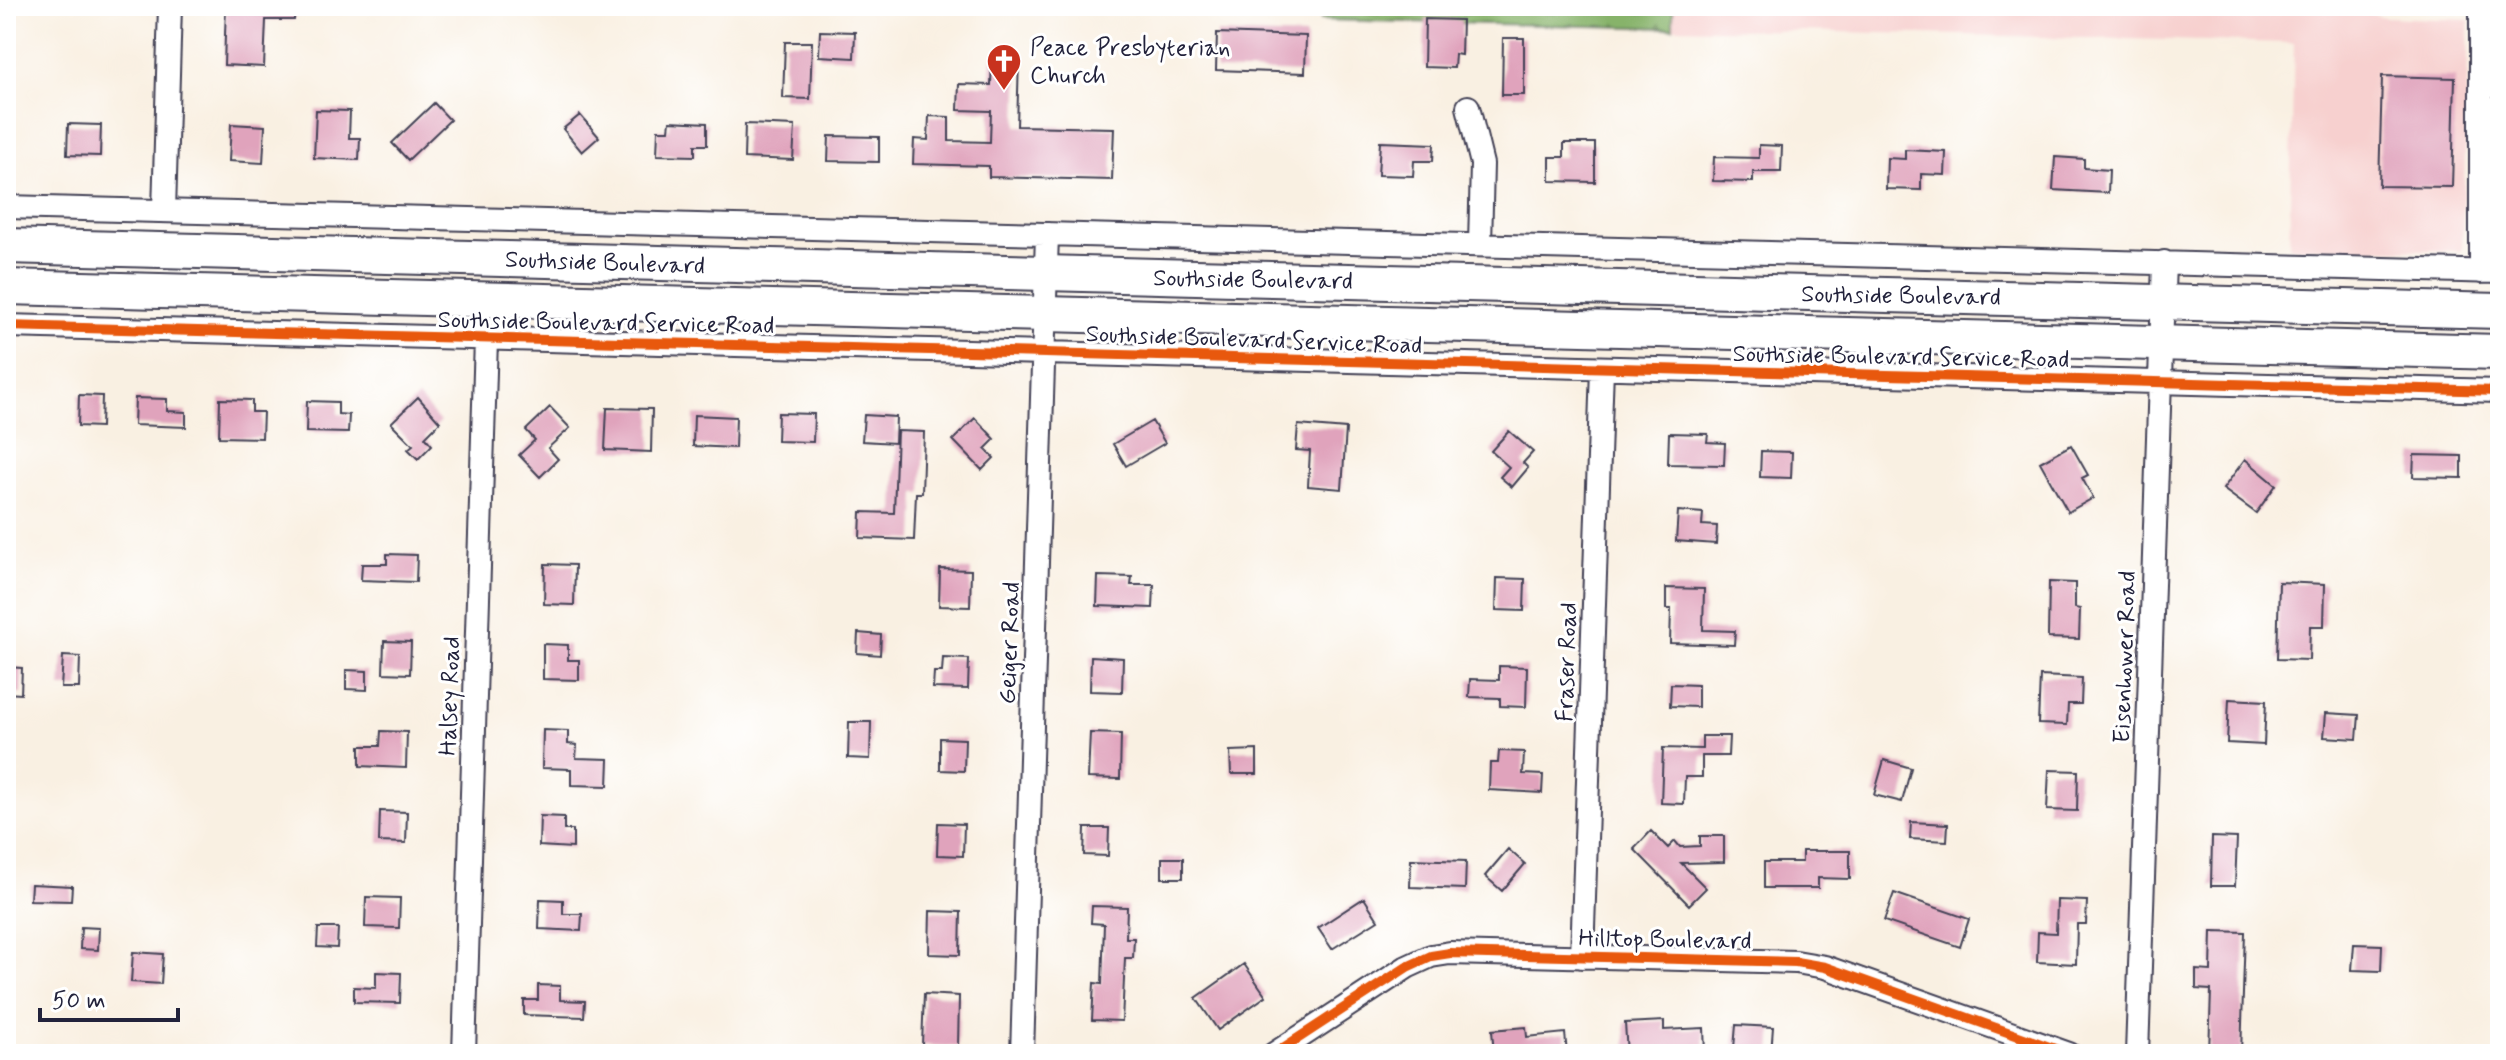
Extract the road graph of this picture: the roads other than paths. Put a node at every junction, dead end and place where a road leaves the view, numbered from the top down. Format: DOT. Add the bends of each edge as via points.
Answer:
graph roads {
  1 [pos="170,6"];
  2 [pos="2481,6"];
  3 [pos="1468,107"];
  4 [pos="6,207"];
  5 [pos="164,211"];
  6 [pos="1047,234"];
  7 [pos="1480,245"];
  8 [pos="6,246"];
  9 [pos="2164,262"];
  10 [pos="2490,272"];
  11 [pos="1046,274"];
  12 [pos="6,287"];
  13 [pos="2162,302"];
  14 [pos="2500,311"];
  15 [pos="1044,314"];
  16 [pos="6,326"];
  17 [pos="486,339"];
  18 [pos="2160,343"];
  19 [pos="2500,352"];
  20 [pos="1043,353"];
  21 [pos="1602,368"];
  22 [pos="2159,382"];
  23 [pos="2500,391"];
  24 [pos="1582,957"];
  25 [pos="464,1054"];
  26 [pos="1022,1054"];
  27 [pos="1274,1054"];
  28 [pos="2069,1054"];
  29 [pos="2137,1054"];
  1 -- 5 [label="street"];
  2 -- 10 [label="street"];
  3 -- 7 [label="street" via="1482,164"];
  4 -- 5 [label="street"];
  5 -- 6 [label="street"];
  6 -- 7 [label="street"];
  6 -- 11 [label="street, Geiger Road"];
  7 -- 9 [label="street"];
  8 -- 11 [label="highway, Southside Boulevard"];
  9 -- 10 [label="street"];
  9 -- 13 [label="street, Eisenhower Road"];
  11 -- 13 [label="highway, Southside Boulevard"];
  11 -- 15 [label="street, Geiger Road"];
  12 -- 15 [label="highway, Southside Boulevard"];
  13 -- 14 [label="highway, Southside Boulevard"];
  13 -- 18 [label="street, Eisenhower Road"];
  15 -- 18 [label="highway, Southside Boulevard"];
  15 -- 20 [label="street, Geiger Road"];
  16 -- 17 [label="street, Southside Boulevard Service Road"];
  17 -- 20 [label="street, Southside Boulevard Service Road"];
  17 -- 25 [label="street, Halsey Road"];
  18 -- 19 [label="highway, Southside Boulevard"];
  18 -- 22 [label="street, Eisenhower Road"];
  20 -- 21 [label="street, Southside Boulevard Service Road"];
  20 -- 26 [label="street, Geiger Road"];
  21 -- 22 [label="street, Southside Boulevard Service Road"];
  21 -- 24 [label="street, Fraser Road"];
  22 -- 23 [label="street, Southside Boulevard Service Road"];
  22 -- 29 [label="street, Eisenhower Road"];
  24 -- 27 [label="street, Hilltop Boulevard" via="1431,956"];
  24 -- 28 [label="street, Hilltop Boulevard" via="1825,967"];
}
